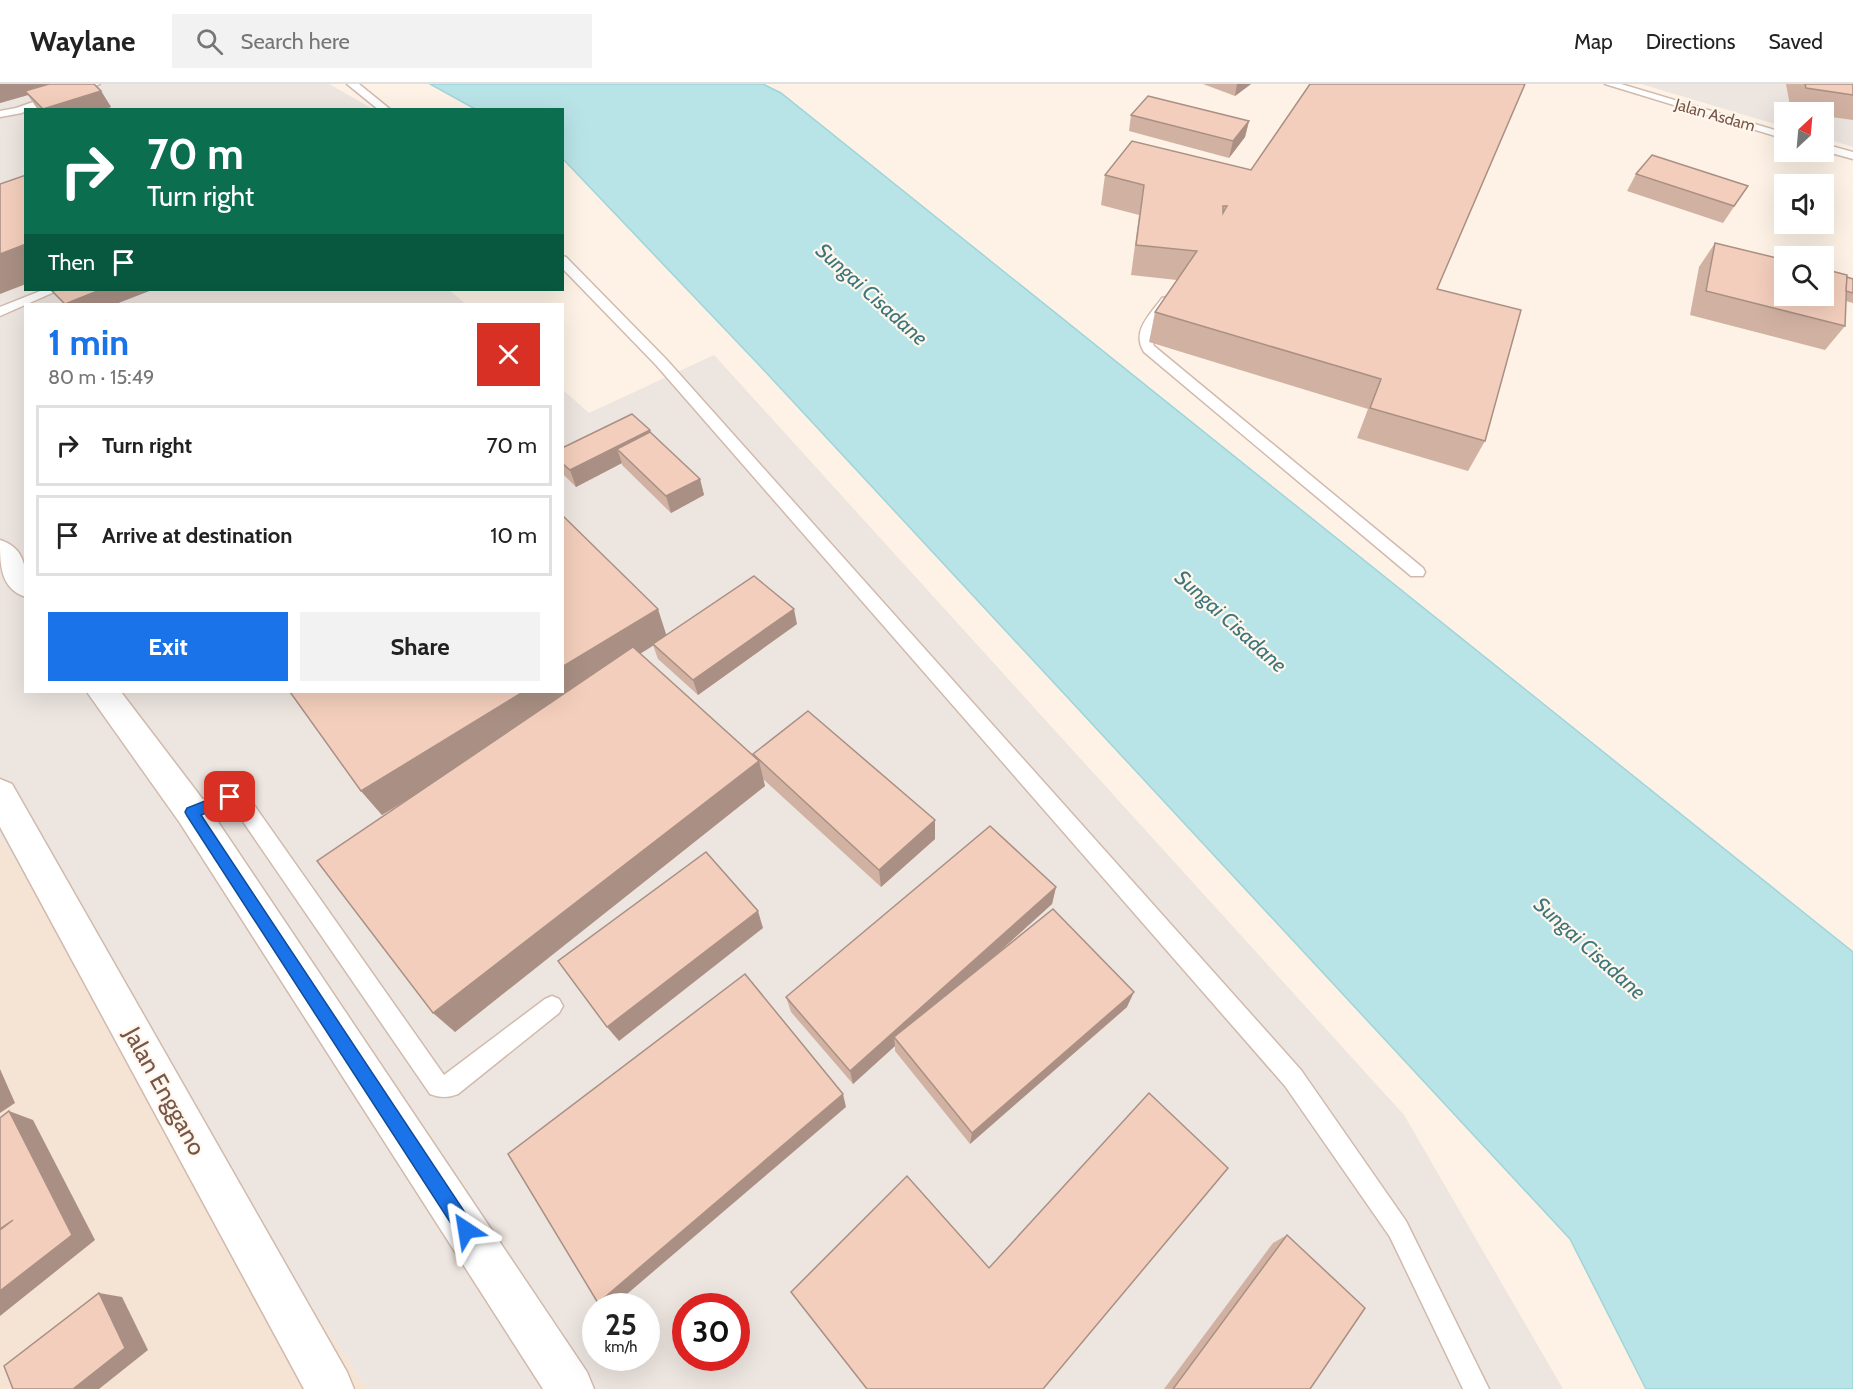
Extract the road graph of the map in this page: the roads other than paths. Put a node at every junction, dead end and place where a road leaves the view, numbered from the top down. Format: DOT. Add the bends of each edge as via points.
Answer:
graph roads {
  1 [pos="95,84"];
  2 [pos="352,84"];
  3 [pos="1610,84"];
  4 [pos="27,108"];
  5 [pos="383,108"];
  6 [pos="24,109"];
  7 [pos="0,114"];
  8 [pos="1774,133"];
  9 [pos="1834,150"];
  10 [pos="1853,156"];
  11 [pos="564,262"];
  12 [pos="1174,290"];
  13 [pos="50,291"];
  14 [pos="0,312"];
  15 [pos="0,551"];
  16 [pos="1417,572"];
  17 [pos="24,583"];
  18 [pos="104,693"];
  19 [pos="0,794"];
  20 [pos="192,812"];
  21 [pos="552,1006"];
  22 [pos="330,1389"];
  23 [pos="570,1389"];
  24 [pos="1476,1389"];
  1 -- 4 [label="lane"];
  2 -- 5 [label="lane"];
  3 -- 8 [label="lane, Jalan Asdam"];
  6 -- 7 [label="lane"];
  9 -- 10 [label="lane"];
  11 -- 24 [label="lane" via="662,362 1293,1078 1398,1229"];
  12 -- 16 [label="lane" via="1144,336 1145,345"];
  13 -- 14 [label="lane"];
  15 -- 17 [label="street"];
  18 -- 20 [label="street"];
  19 -- 22 [label="street, Jalan Enggano"];
  20 -- 21 [label="lane" via="230,797 242,804 438,1086 450,1086"];
  20 -- 23 [label="street"];
}
